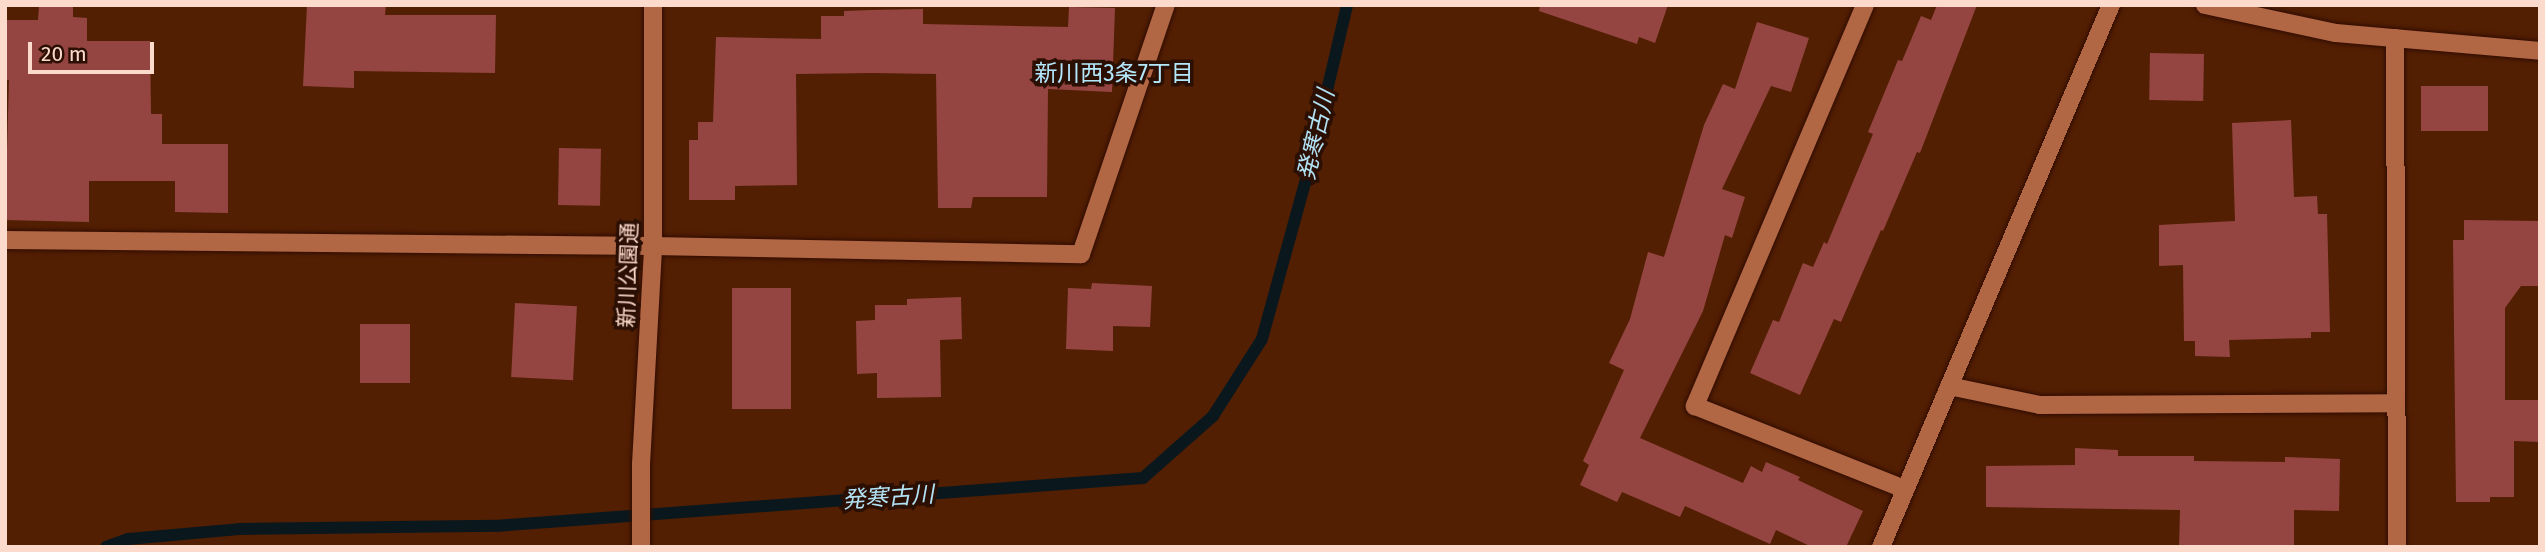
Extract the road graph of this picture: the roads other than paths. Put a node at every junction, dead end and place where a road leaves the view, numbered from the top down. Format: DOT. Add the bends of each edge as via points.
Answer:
graph roads {
  1 [pos="653,5"];
  2 [pos="1166,5"];
  3 [pos="1865,5"];
  4 [pos="2110,5"];
  5 [pos="2204,5"];
  6 [pos="2395,38"];
  7 [pos="2540,51"];
  8 [pos="5,240"];
  9 [pos="653,246"];
  10 [pos="1949,386"];
  11 [pos="2396,402"];
  12 [pos="1905,489"];
  13 [pos="641,547"];
  14 [pos="1881,547"];
  15 [pos="2397,547"];
  1 -- 9 [label="street, 新川公園通"];
  2 -- 9 [label="street" via="1081,254"];
  3 -- 12 [label="street" via="1695,406"];
  4 -- 10 [label="street"];
  5 -- 6 [label="street" via="2336,33"];
  6 -- 7 [label="street"];
  6 -- 11 [label="street"];
  8 -- 9 [label="street"];
  9 -- 13 [label="street, 新川公園通"];
  10 -- 11 [label="street" via="2040,405"];
  10 -- 12 [label="street"];
  11 -- 15 [label="street"];
  12 -- 14 [label="street"];
}
